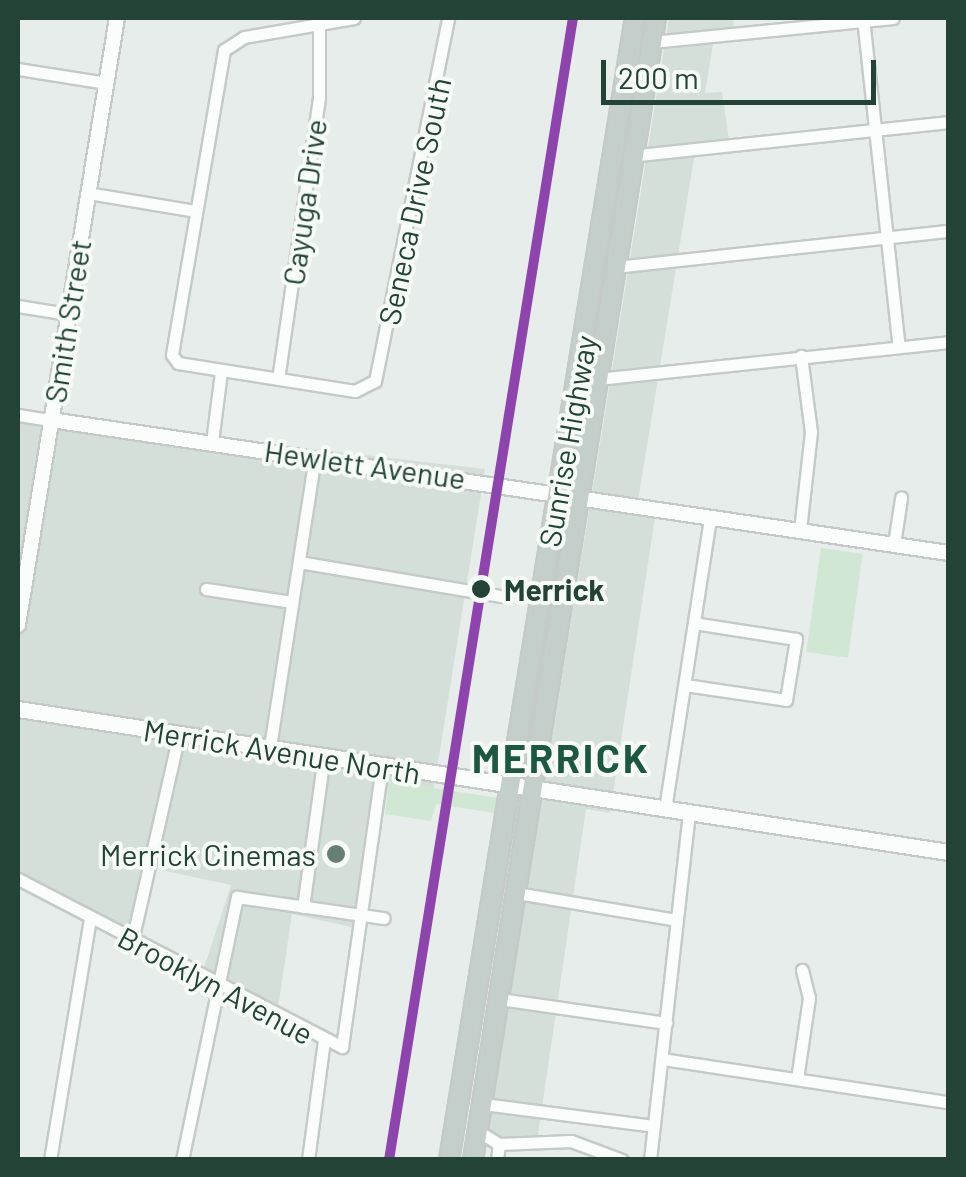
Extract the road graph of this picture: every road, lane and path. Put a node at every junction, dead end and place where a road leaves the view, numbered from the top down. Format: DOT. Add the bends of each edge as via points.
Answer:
graph roads {
  1 [pos="117,18"];
  2 [pos="354,18"];
  3 [pos="635,18"];
  4 [pos="656,18"];
  5 [pos="894,18"];
  6 [pos="448,19"];
  7 [pos="863,19"];
  8 [pos="318,24"];
  9 [pos="652,42"];
  10 [pos="18,69"];
  11 [pos="106,84"];
  12 [pos="948,122"];
  13 [pos="875,130"];
  14 [pos="625,156"];
  15 [pos="88,192"];
  16 [pos="195,210"];
  17 [pos="948,231"];
  18 [pos="887,238"];
  19 [pos="616,267"];
  20 [pos="18,306"];
  21 [pos="68,314"];
  22 [pos="948,342"];
  23 [pos="899,347"];
  24 [pos="801,356"];
  25 [pos="221,372"];
  26 [pos="278,379"];
  27 [pos="598,379"];
  28 [pos="18,416"];
  29 [pos="51,420"];
  30 [pos="212,442"];
  31 [pos="315,457"];
  32 [pos="558,492"];
  33 [pos="579,496"];
  34 [pos="901,498"];
  35 [pos="710,517"];
  36 [pos="800,530"];
  37 [pos="894,544"];
  38 [pos="948,552"];
  39 [pos="299,562"];
  40 [pos="206,590"];
  41 [pos="501,596"];
  42 [pos="292,602"];
  43 [pos="694,623"];
  44 [pos="18,624"];
  45 [pos="684,685"];
  46 [pos="18,710"];
  47 [pos="179,734"];
  48 [pos="270,748"];
  49 [pos="324,756"];
  50 [pos="382,767"];
  51 [pos="512,787"];
  52 [pos="534,790"];
  53 [pos="666,809"];
  54 [pos="689,813"];
  55 [pos="948,852"];
  56 [pos="18,879"];
  57 [pos="517,892"];
  58 [pos="302,907"];
  59 [pos="360,916"];
  60 [pos="90,918"];
  61 [pos="383,918"];
  62 [pos="677,920"];
  63 [pos="132,940"];
  64 [pos="802,970"];
  65 [pos="213,983"];
  66 [pos="500,999"];
  67 [pos="666,1023"];
  68 [pos="324,1040"];
  69 [pos="662,1059"];
  70 [pos="797,1079"];
  71 [pos="948,1102"];
  72 [pos="482,1104"];
  73 [pos="654,1126"];
  74 [pos="478,1131"];
  75 [pos="499,1144"];
  76 [pos="50,1160"];
  77 [pos="182,1160"];
  78 [pos="308,1160"];
  79 [pos="449,1160"];
  80 [pos="473,1160"];
  81 [pos="496,1160"];
  82 [pos="622,1160"];
  83 [pos="650,1160"];
  1 -- 11 [label="street, Smith Street"];
  2 -- 8 [label="street"];
  3 -- 14 [label="highway, Sunrise Highway"];
  4 -- 9 [label="highway, Sunrise Highway"];
  5 -- 7 [label="street"];
  6 -- 26 [label="street, Seneca Drive South" via="375,381 355,390"];
  7 -- 9 [label="street"];
  7 -- 13 [label="street"];
  8 -- 16 [label="street" via="244,37 222,55"];
  8 -- 26 [label="street, Cayuga Drive" via="319,97"];
  9 -- 14 [label="highway, Sunrise Highway"];
  10 -- 11 [label="street"];
  11 -- 15 [label="street, Smith Street"];
  12 -- 13 [label="street"];
  13 -- 14 [label="street"];
  13 -- 18 [label="street"];
  14 -- 19 [label="highway, Sunrise Highway"];
  14 -- 32 [label="highway, Sunrise Highway"];
  15 -- 16 [label="street"];
  15 -- 21 [label="street, Smith Street"];
  16 -- 25 [label="street" via="175,335 178,363"];
  17 -- 18 [label="street"];
  18 -- 19 [label="street"];
  18 -- 23 [label="street"];
  19 -- 27 [label="highway, Sunrise Highway"];
  20 -- 21 [label="street"];
  21 -- 29 [label="street, Smith Street"];
  22 -- 23 [label="street"];
  23 -- 24 [label="street"];
  24 -- 27 [label="street"];
  24 -- 36 [label="street" via="811,432"];
  25 -- 26 [label="street"];
  25 -- 30 [label="street"];
  27 -- 33 [label="highway, Sunrise Highway"];
  28 -- 29 [label="street, Hewlett Avenue"];
  29 -- 30 [label="street, Hewlett Avenue"];
  29 -- 44 [label="street, Smith Street"];
  30 -- 31 [label="street, Hewlett Avenue"];
  31 -- 32 [label="street, Hewlett Avenue"];
  31 -- 39 [label="street"];
  32 -- 33 [label="street, Hewlett Avenue"];
  32 -- 51 [label="highway, Sunrise Highway"];
  33 -- 35 [label="street, Hewlett Avenue"];
  33 -- 52 [label="highway, Sunrise Highway"];
  34 -- 37 [label="street"];
  35 -- 36 [label="street, Hewlett Avenue"];
  35 -- 43 [label="street"];
  36 -- 37 [label="street, Hewlett Avenue"];
  37 -- 38 [label="street, Hewlett Avenue"];
  39 -- 41 [label="street"];
  39 -- 42 [label="street"];
  40 -- 42 [label="street"];
  42 -- 48 [label="street"];
  43 -- 45 [label="street"];
  43 -- 45 [label="street" via="796,639 786,700"];
  45 -- 53 [label="street"];
  46 -- 47 [label="main road, Merrick Avenue North"];
  47 -- 48 [label="main road, Merrick Avenue North"];
  47 -- 63 [label="street"];
  48 -- 49 [label="main road, Merrick Avenue North"];
  49 -- 50 [label="main road, Merrick Avenue North"];
  49 -- 58 [label="street"];
  50 -- 51 [label="main road, Merrick Avenue North"];
  50 -- 59 [label="street"];
  51 -- 52 [label="main road, Merrick Avenue North"];
  51 -- 79 [label="highway, Sunrise Highway"];
  52 -- 53 [label="main road, Merrick Avenue North"];
  52 -- 57 [label="highway, Sunrise Highway"];
  53 -- 54 [label="main road, Merrick Avenue North"];
  54 -- 55 [label="main road, Merrick Avenue North"];
  54 -- 62 [label="street"];
  56 -- 60 [label="street, Brooklyn Avenue"];
  57 -- 62 [label="street"];
  57 -- 66 [label="highway, Sunrise Highway"];
  58 -- 59 [label="street"];
  58 -- 65 [label="street" via="238,897"];
  59 -- 61 [label="street"];
  59 -- 68 [label="street" via="342,1047"];
  60 -- 63 [label="street, Brooklyn Avenue"];
  60 -- 76 [label="street"];
  62 -- 67 [label="street"];
  63 -- 65 [label="street, Brooklyn Avenue"];
  64 -- 70 [label="street" via="809,998"];
  65 -- 68 [label="street, Brooklyn Avenue"];
  65 -- 77 [label="street"];
  66 -- 67 [label="street"];
  66 -- 72 [label="highway, Sunrise Highway"];
  67 -- 69 [label="street"];
  68 -- 78 [label="street, Brooklyn Avenue"];
  69 -- 70 [label="street"];
  69 -- 73 [label="street"];
  70 -- 71 [label="street"];
  72 -- 73 [label="street"];
  72 -- 74 [label="highway, Sunrise Highway"];
  73 -- 83 [label="street"];
  74 -- 75 [label="street"];
  74 -- 80 [label="highway, Sunrise Highway"];
  75 -- 81 [label="street"];
  75 -- 82 [label="street" via="571,1140"];
}
